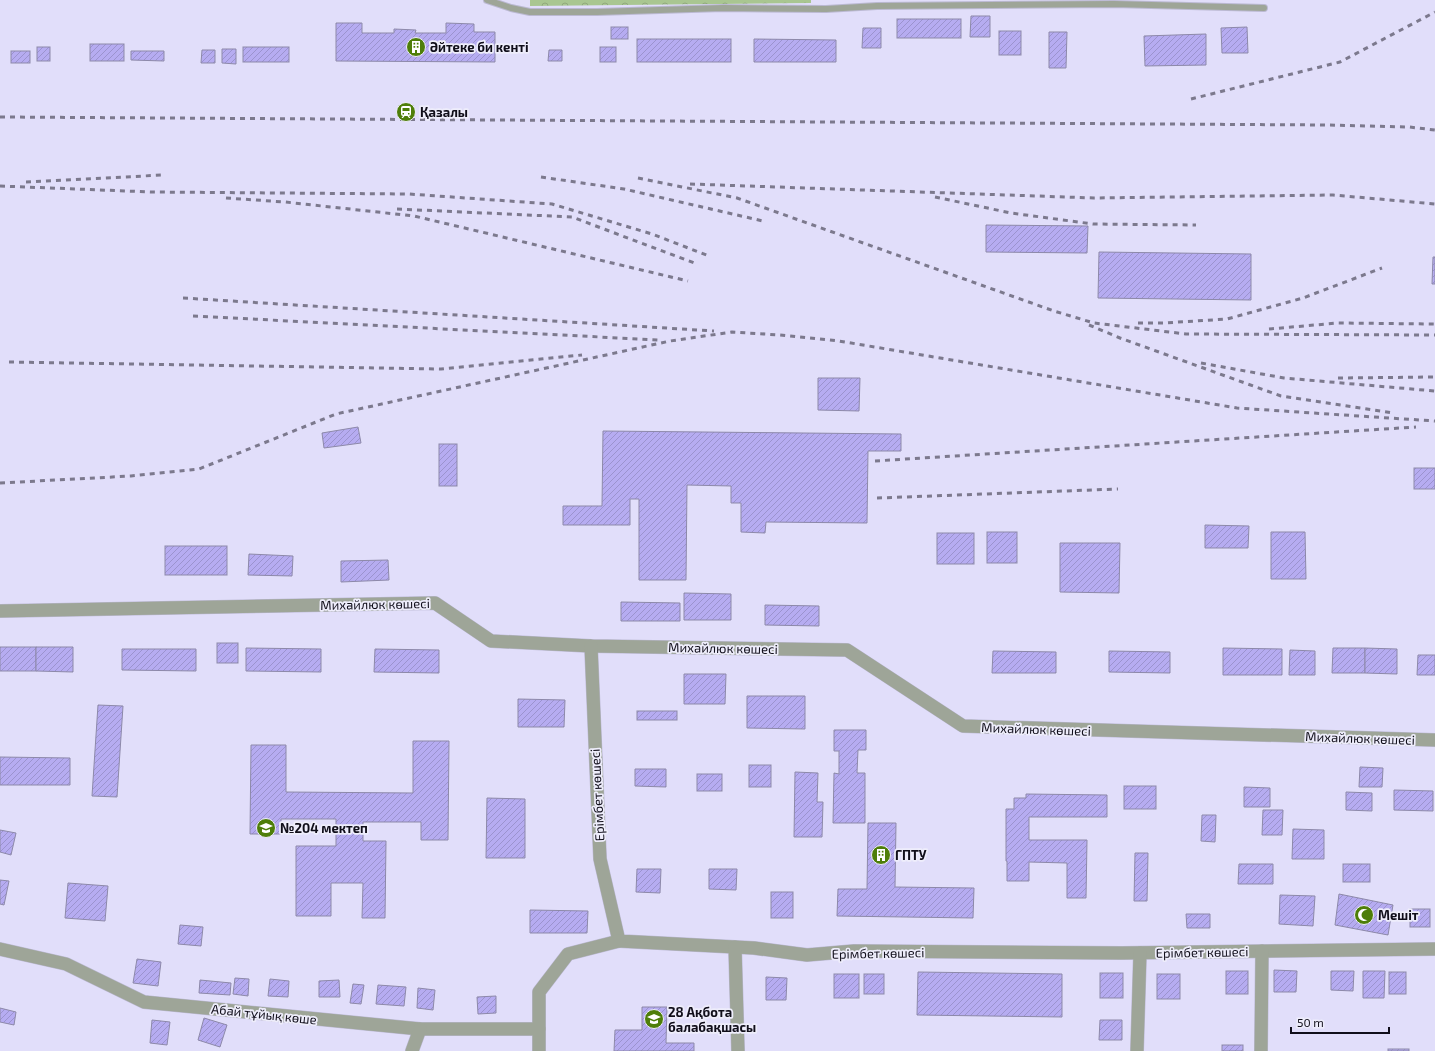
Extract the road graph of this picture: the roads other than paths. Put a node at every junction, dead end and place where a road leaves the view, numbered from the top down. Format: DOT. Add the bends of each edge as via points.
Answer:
graph roads {
  1 [pos="487,0"];
  2 [pos="1264,8"];
  3 [pos="0,611"];
  4 [pos="591,646"];
  5 [pos="1435,740"];
  6 [pos="619,941"];
  7 [pos="735,947"];
  8 [pos="0,949"];
  9 [pos="1435,949"];
  10 [pos="1262,951"];
  11 [pos="1140,953"];
  12 [pos="420,1029"];
  13 [pos="539,1029"];
  14 [pos="412,1051"];
  15 [pos="539,1051"];
  16 [pos="738,1051"];
  17 [pos="1137,1051"];
  18 [pos="1261,1051"];
  1 -- 2 [label="lane" via="530,12 1107,4"];
  3 -- 4 [label="street, Михайлюк көшесі" via="435,603 491,641"];
  4 -- 5 [label="street, Михайлюк көшесі" via="847,650 963,726"];
  4 -- 6 [label="street, Ерімбет көшесі" via="600,859"];
  6 -- 7 [label="street, Ерімбет көшесі"];
  6 -- 13 [label="street" via="568,954 539,992"];
  7 -- 11 [label="street, Ерімбет көшесі" via="807,955 854,951"];
  7 -- 16 [label="street"];
  8 -- 12 [label="street, Абай тұйық көше" via="66,964 144,1002"];
  9 -- 10 [label="street, Ерімбет көшесі"];
  10 -- 11 [label="street, Ерімбет көшесі"];
  10 -- 18 [label="street"];
  11 -- 17 [label="street"];
  12 -- 13 [label="street, Абай тұйық көше"];
  12 -- 14 [label="street"];
  13 -- 15 [label="street"];
}
